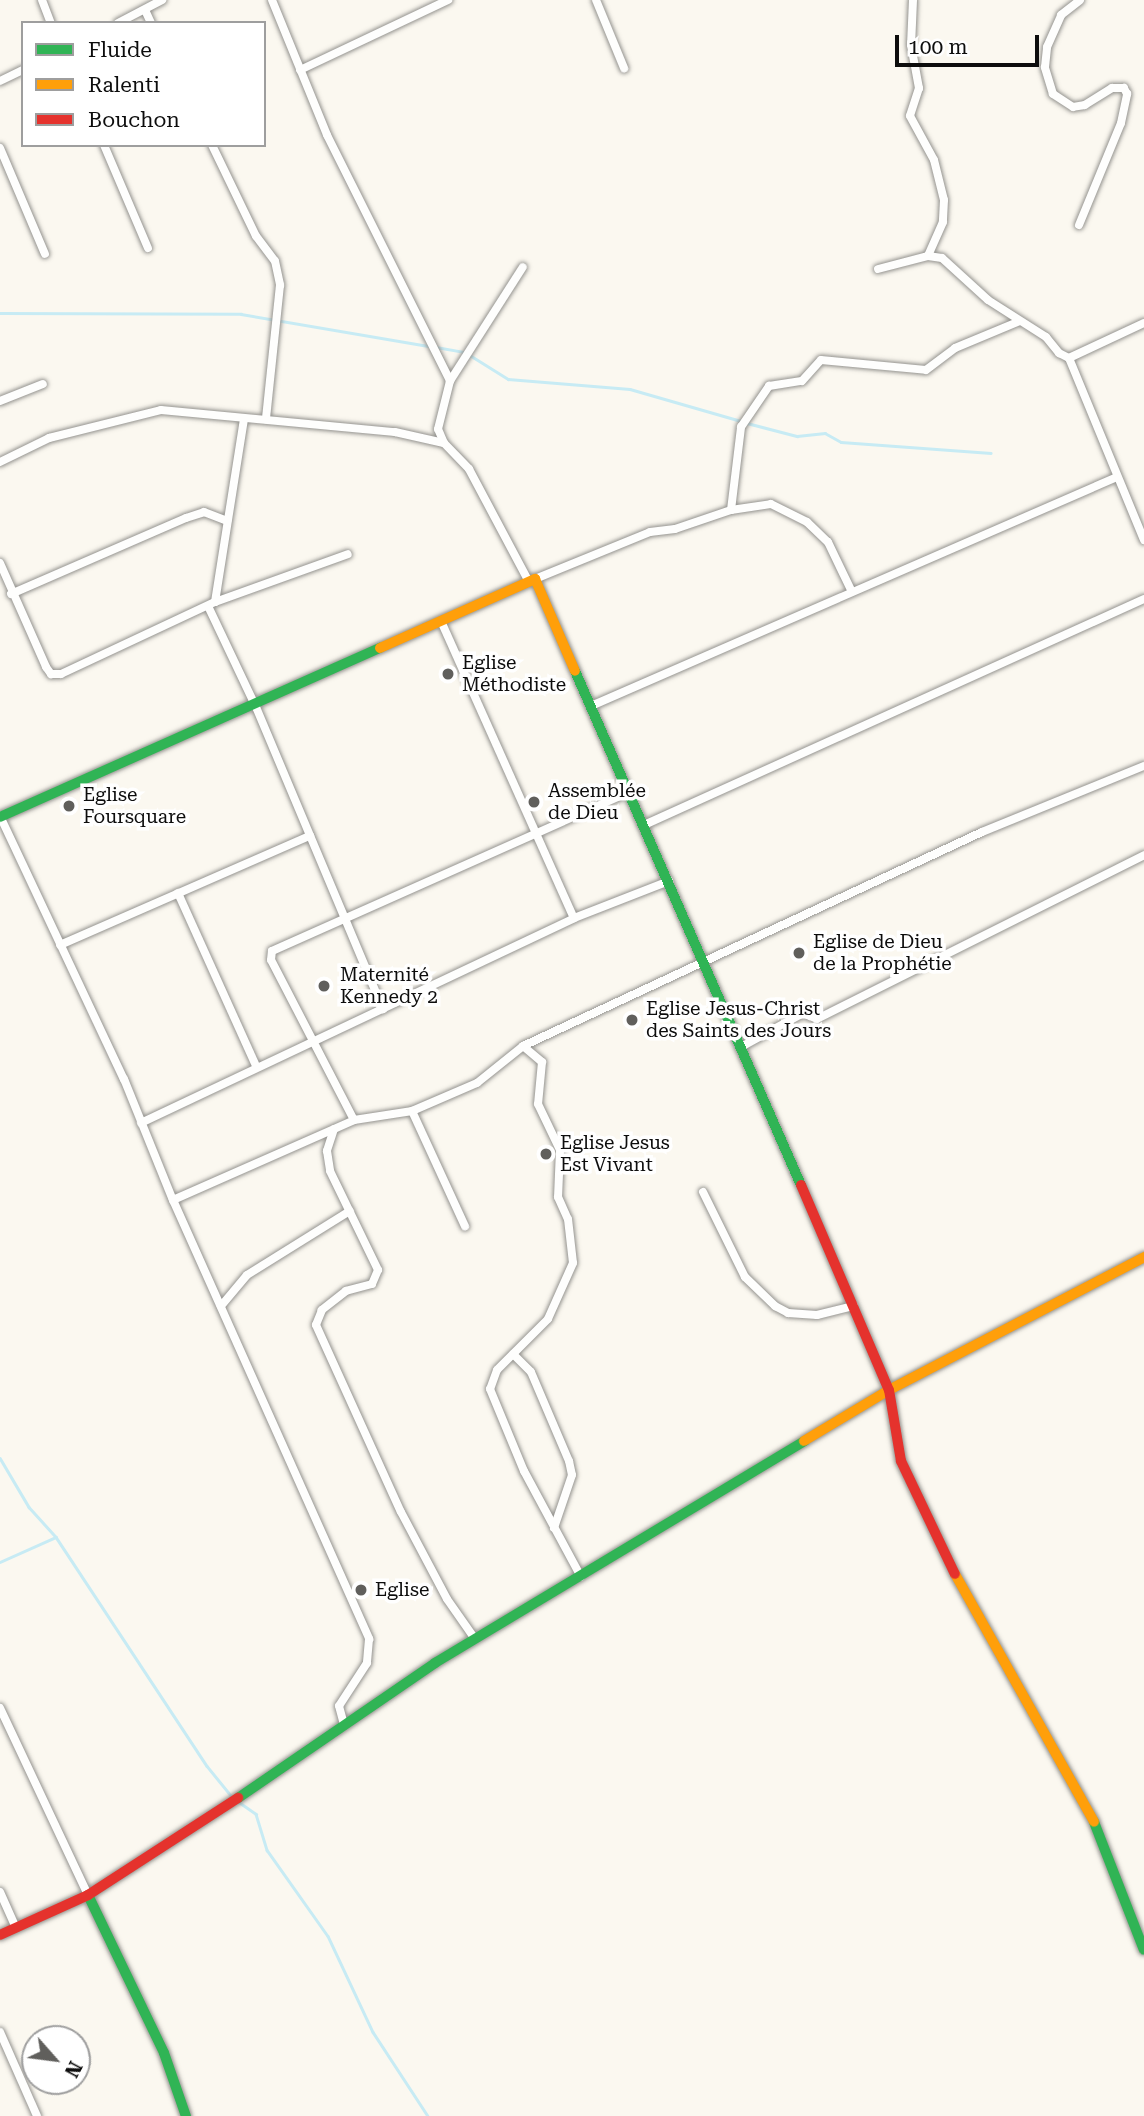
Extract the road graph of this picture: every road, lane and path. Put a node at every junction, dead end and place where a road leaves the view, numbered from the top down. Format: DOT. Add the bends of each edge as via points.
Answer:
graph roads {
  1 [pos="42,0"];
  2 [pos="162,0"];
  3 [pos="272,0"];
  4 [pos="448,0"];
  5 [pos="596,0"];
  6 [pos="913,0"];
  7 [pos="1080,0"];
  8 [pos="145,10"];
  9 [pos="50,21"];
  10 [pos="122,21"];
  11 [pos="151,21"];
  12 [pos="624,68"];
  13 [pos="300,70"];
  14 [pos="21,71"];
  15 [pos="0,81"];
  16 [pos="105,147"];
  17 [pos="213,147"];
  18 [pos="0,148"];
  19 [pos="1079,225"];
  20 [pos="148,248"];
  21 [pos="46,254"];
  22 [pos="928,256"];
  23 [pos="523,267"];
  24 [pos="878,269"];
  25 [pos="1020,321"];
  26 [pos="1144,323"];
  27 [pos="1069,358"];
  28 [pos="450,381"];
  29 [pos="43,384"];
  30 [pos="0,401"];
  31 [pos="244,419"];
  32 [pos="266,419"];
  33 [pos="444,443"];
  34 [pos="0,462"];
  35 [pos="1117,477"];
  36 [pos="731,510"];
  37 [pos="227,521"];
  38 [pos="1144,540"];
  39 [pos="348,554"];
  40 [pos="0,563"];
  41 [pos="532,580"];
  42 [pos="852,592"];
  43 [pos="11,594"];
  44 [pos="1144,599"];
  45 [pos="211,604"];
  46 [pos="441,621"];
  47 [pos="591,706"];
  48 [pos="256,707"];
  49 [pos="1144,766"];
  50 [pos="629,792"];
  51 [pos="0,817"];
  52 [pos="644,825"];
  53 [pos="536,833"];
  54 [pos="310,835"];
  55 [pos="1144,855"];
  56 [pos="668,881"];
  57 [pos="178,893"];
  58 [pos="574,918"];
  59 [pos="345,920"];
  60 [pos="60,945"];
  61 [pos="705,963"];
  62 [pos="383,1009"];
  63 [pos="312,1041"];
  64 [pos="523,1046"];
  65 [pos="741,1048"];
  66 [pos="256,1066"];
  67 [pos="412,1111"];
  68 [pos="354,1120"];
  69 [pos="141,1124"];
  70 [pos="334,1129"];
  71 [pos="703,1192"];
  72 [pos="173,1200"];
  73 [pos="351,1211"];
  74 [pos="465,1226"];
  75 [pos="1144,1257"];
  76 [pos="221,1306"];
  77 [pos="854,1306"];
  78 [pos="513,1353"];
  79 [pos="889,1390"];
  80 [pos="554,1528"];
  81 [pos="581,1577"];
  82 [pos="475,1639"];
  83 [pos="0,1708"];
  84 [pos="344,1725"];
  85 [pos="0,1892"];
  86 [pos="88,1895"];
  87 [pos="16,1928"];
  88 [pos="0,1935"];
  89 [pos="1144,1951"];
  90 [pos="0,2032"];
  91 [pos="37,2116"];
  92 [pos="186,2116"];
  1 -- 9 [label="street"];
  2 -- 8 [label="street"];
  3 -- 13 [label="street"];
  4 -- 13 [label="street"];
  5 -- 12 [label="street"];
  6 -- 22 [label="street" via="911,45 919,88 910,116 934,160 944,200 943,222"];
  7 -- 19 [label="street" via="1061,15 1047,47 1045,67 1053,94 1073,107 1112,88 1128,94 1121,123"];
  8 -- 10 [label="street"];
  8 -- 11 [label="street"];
  13 -- 28 [label="street" via="414,318 435,347"];
  14 -- 15 [label="street"];
  16 -- 20 [label="street"];
  17 -- 32 [label="street" via="256,236 275,261 280,285"];
  18 -- 21 [label="street"];
  22 -- 24 [label="street"];
  22 -- 25 [label="street" via="942,258 979,293"];
  23 -- 28 [label="street"];
  25 -- 27 [label="street"];
  25 -- 36 [label="street" via="955,348 926,370 821,360 802,381 769,386 741,427"];
  26 -- 27 [label="street"];
  27 -- 35 [label="street"];
  28 -- 33 [label="street" via="438,429"];
  29 -- 30 [label="street"];
  31 -- 32 [label="street"];
  31 -- 34 [label="street" via="184,409 134,415 49,438"];
  31 -- 37 [label="street"];
  32 -- 33 [label="street" via="395,432"];
  33 -- 41 [label="street" via="469,469"];
  35 -- 38 [label="street"];
  35 -- 42 [label="street"];
  36 -- 41 [label="street" via="676,529 641,535"];
  36 -- 42 [label="street" via="771,504 807,522 828,542"];
  37 -- 43 [label="street" via="204,512 186,518"];
  37 -- 45 [label="street"];
  39 -- 45 [label="street"];
  40 -- 43 [label="street"];
  41 -- 46 [label="street"];
  41 -- 47 [label="street"];
  42 -- 47 [label="street"];
  43 -- 45 [label="street" via="51,674 61,674"];
  44 -- 52 [label="street"];
  45 -- 48 [label="street"];
  46 -- 48 [label="street"];
  46 -- 53 [label="street"];
  47 -- 50 [label="street"];
  48 -- 51 [label="street"];
  48 -- 54 [label="street"];
  49 -- 61 [label="street" via="982,832"];
  50 -- 52 [label="street"];
  50 -- 53 [label="street"];
  51 -- 60 [label="street"];
  52 -- 56 [label="street"];
  53 -- 58 [label="street"];
  53 -- 59 [label="street"];
  54 -- 57 [label="street"];
  54 -- 59 [label="street"];
  55 -- 65 [label="street" via="817,1019 803,1013"];
  56 -- 58 [label="street"];
  56 -- 61 [label="street"];
  57 -- 60 [label="street"];
  57 -- 66 [label="street"];
  58 -- 62 [label="street"];
  59 -- 62 [label="street"];
  59 -- 63 [label="street" via="271,955"];
  60 -- 69 [label="street"];
  61 -- 64 [label="street"];
  61 -- 65 [label="street"];
  62 -- 63 [label="street"];
  63 -- 66 [label="street"];
  63 -- 68 [label="street"];
  64 -- 67 [label="street" via="493,1073"];
  64 -- 78 [label="street" via="542,1062 538,1104 560,1150 558,1197 568,1219 573,1263 548,1319"];
  65 -- 77 [label="street"];
  66 -- 69 [label="street"];
  67 -- 68 [label="street"];
  67 -- 74 [label="street"];
  68 -- 70 [label="street"];
  69 -- 72 [label="street"];
  70 -- 72 [label="street"];
  70 -- 73 [label="street" via="327,1161"];
  71 -- 77 [label="street" via="745,1277 775,1306 810,1315"];
  72 -- 76 [label="street"];
  73 -- 76 [label="street" via="247,1275"];
  73 -- 82 [label="street" via="378,1270 372,1284 346,1291 323,1310 316,1325 401,1512 447,1599"];
  75 -- 79 [label="street"];
  76 -- 84 [label="street" via="369,1639 367,1663 340,1706"];
  77 -- 79 [label="street"];
  78 -- 80 [label="street" via="531,1372 569,1461 569,1490"];
  78 -- 80 [label="street" via="491,1379 493,1402"];
  79 -- 81 [label="street"];
  79 -- 89 [label="street" via="901,1461 933,1535 1083,1797"];
  80 -- 81 [label="street"];
  81 -- 82 [label="street"];
  82 -- 84 [label="street"];
  83 -- 86 [label="street"];
  84 -- 86 [label="street"];
  85 -- 87 [label="street"];
  86 -- 87 [label="street"];
  86 -- 92 [label="street" via="164,2053"];
  87 -- 88 [label="street"];
  90 -- 91 [label="street"];
}
